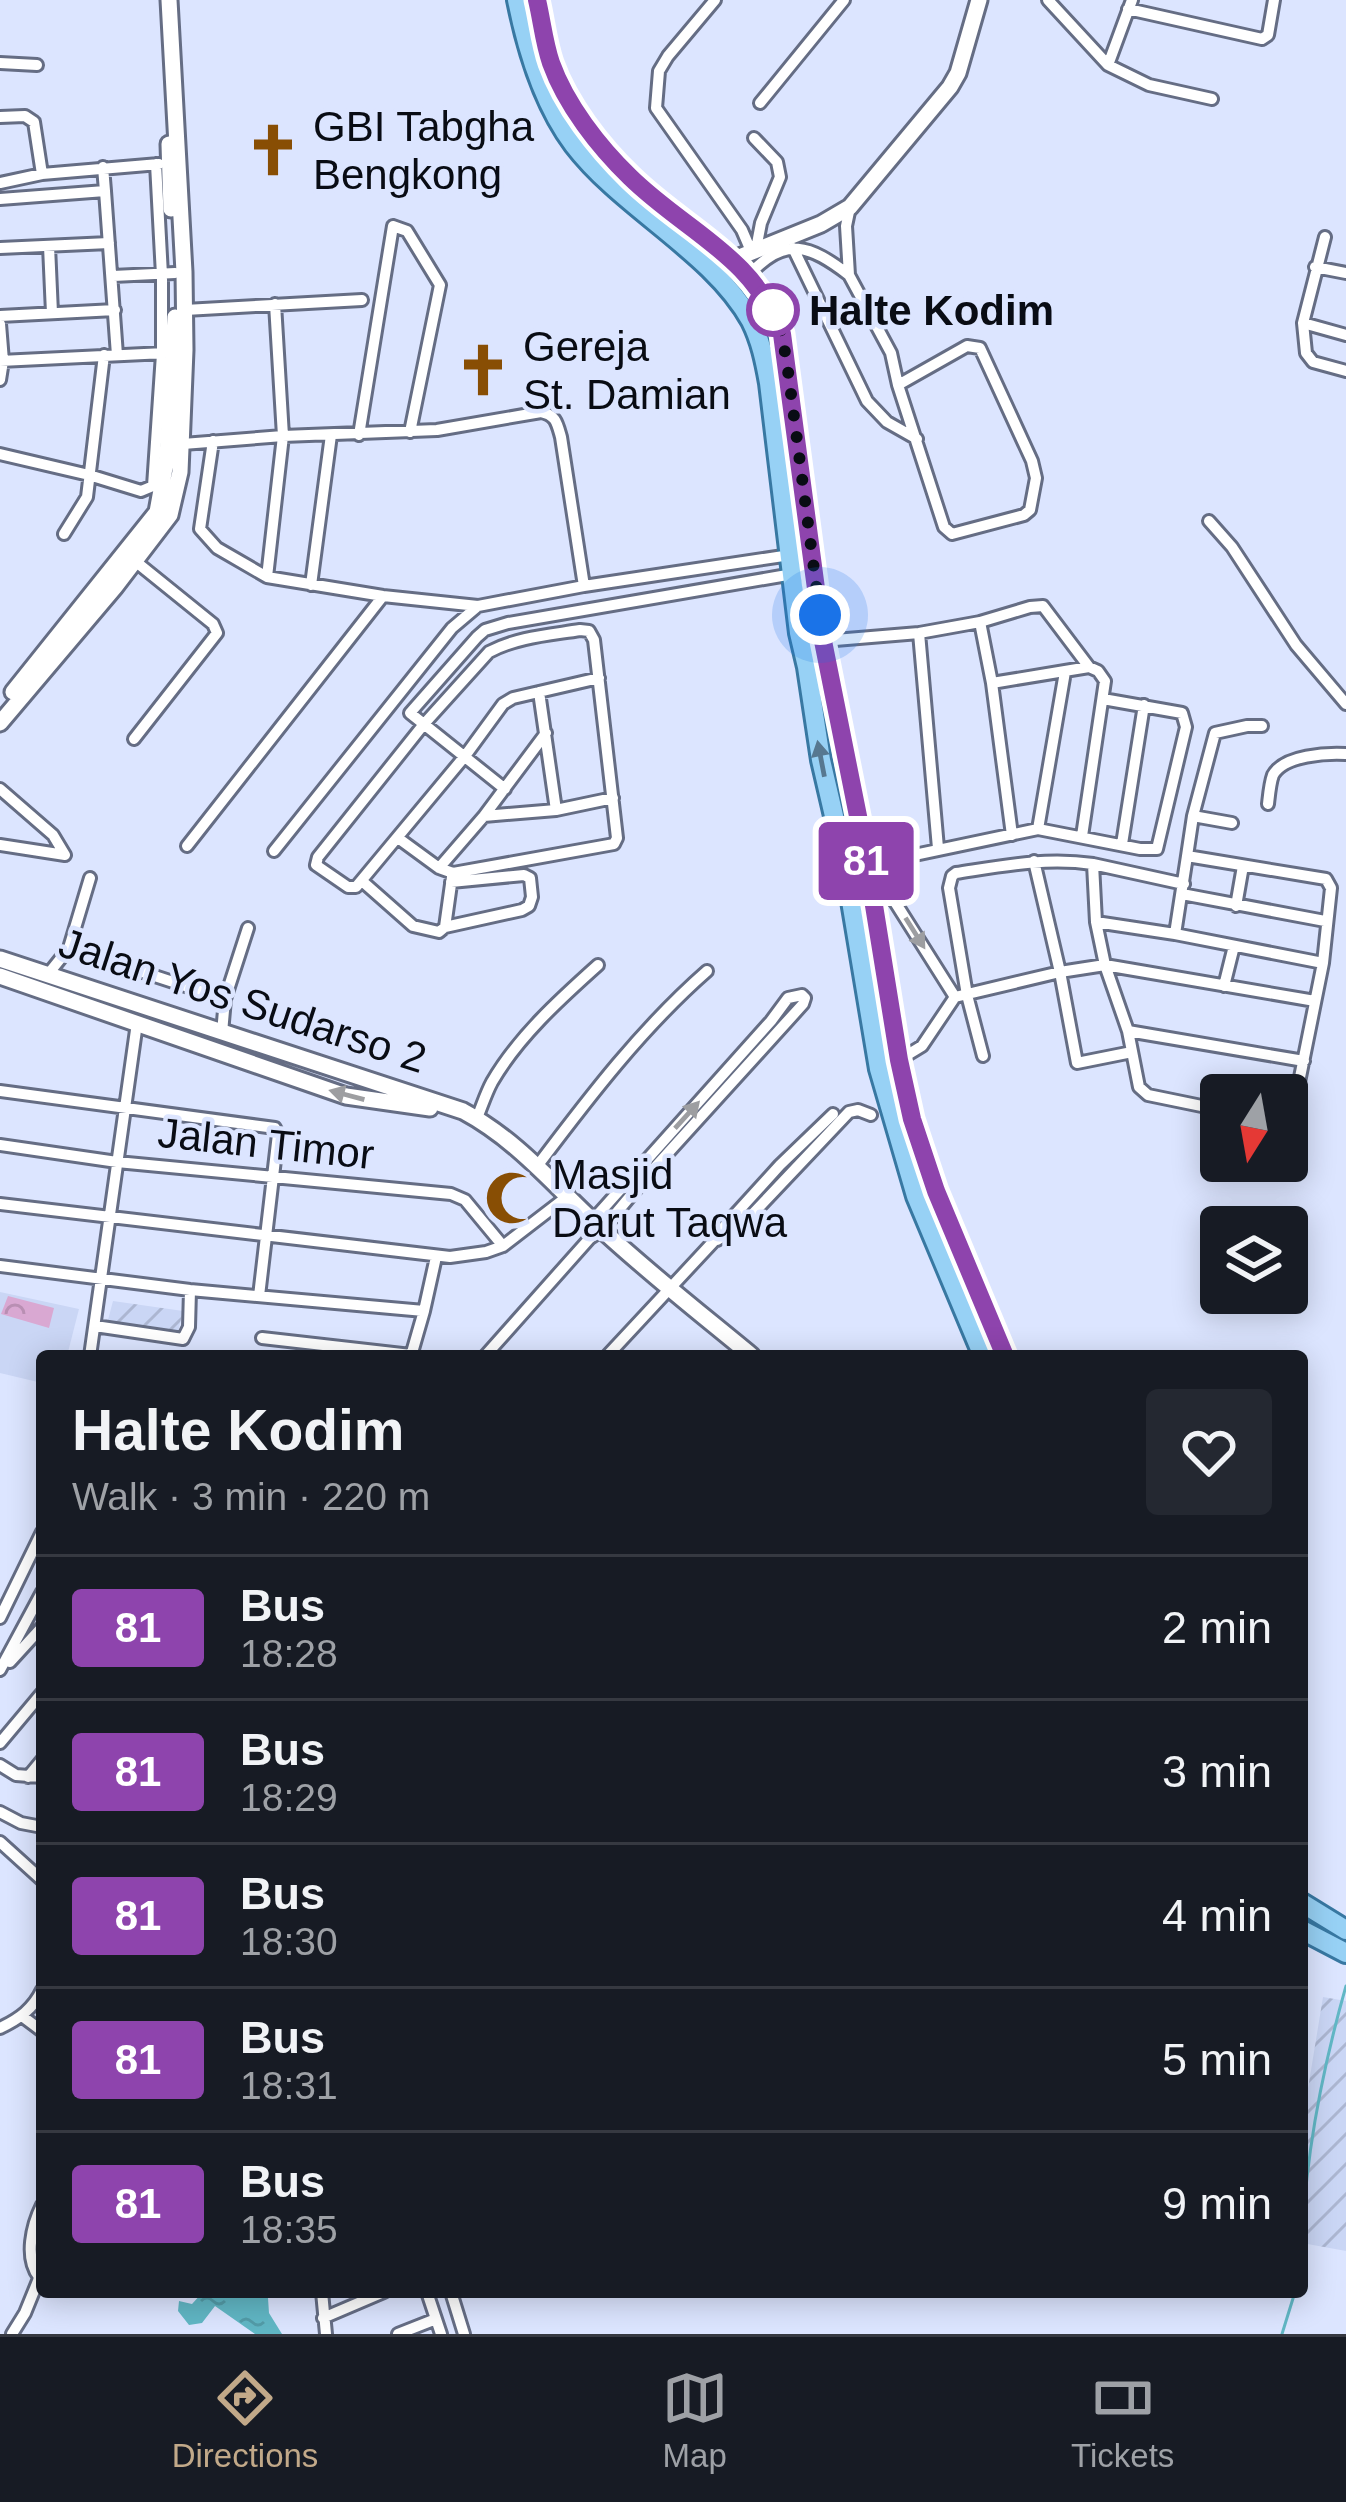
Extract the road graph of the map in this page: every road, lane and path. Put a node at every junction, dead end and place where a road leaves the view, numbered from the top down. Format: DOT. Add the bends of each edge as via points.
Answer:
graph roads {
  1 [pos="517,0"];
  2 [pos="537,0"];
  3 [pos="715,0"];
  4 [pos="844,0"];
  5 [pos="979,0"];
  6 [pos="1048,0"];
  7 [pos="1274,0"];
  8 [pos="1130,4"];
  9 [pos="165,7"];
  10 [pos="0,63"];
  11 [pos="37,65"];
  12 [pos="1108,65"];
  13 [pos="1212,98"];
  14 [pos="760,103"];
  15 [pos="0,117"];
  16 [pos="754,138"];
  17 [pos="163,164"];
  18 [pos="103,167"];
  19 [pos="42,174"];
  20 [pos="0,183"];
  21 [pos="105,191"];
  22 [pos="0,199"];
  23 [pos="850,207"];
  24 [pos="1325,237"];
  25 [pos="109,243"];
  26 [pos="49,246"];
  27 [pos="0,248"];
  28 [pos="794,248"];
  29 [pos="754,250"];
  30 [pos="732,260"];
  31 [pos="1315,267"];
  32 [pos="1346,273"];
  33 [pos="168,274"];
  34 [pos="749,275"];
  35 [pos="848,275"];
  36 [pos="112,276"];
  37 [pos="362,300"];
  38 [pos="274,304"];
  39 [pos="115,310"];
  40 [pos="184,310"];
  41 [pos="52,313"];
  42 [pos="0,320"];
  43 [pos="1303,323"];
  44 [pos="1346,335"];
  45 [pos="168,353"];
  46 [pos="110,355"];
  47 [pos="2,361"];
  48 [pos="1346,371"];
  49 [pos="0,380"];
  50 [pos="898,385"];
  51 [pos="410,432"];
  52 [pos="331,435"];
  53 [pos="359,435"];
  54 [pos="283,436"];
  55 [pos="917,439"];
  56 [pos="213,441"];
  57 [pos="182,444"];
  58 [pos="0,454"];
  59 [pos="161,457"];
  60 [pos="89,475"];
  61 [pos="1208,520"];
  62 [pos="64,534"];
  63 [pos="136,561"];
  64 [pos="792,574"];
  65 [pos="267,577"];
  66 [pos="603,583"];
  67 [pos="311,585"];
  68 [pos="584,586"];
  69 [pos="818,588"];
  70 [pos="383,596"];
  71 [pos="478,606"];
  72 [pos="606,606"];
  73 [pos="980,622"];
  74 [pos="919,633"];
  75 [pos="823,641"];
  76 [pos="817,667"];
  77 [pos="1089,667"];
  78 [pos="1065,672"];
  79 [pos="598,678"];
  80 [pos="992,683"];
  81 [pos="539,692"];
  82 [pos="1103,699"];
  83 [pos="1346,704"];
  84 [pos="1144,705"];
  85 [pos="0,708"];
  86 [pos="0,723"];
  87 [pos="424,724"];
  88 [pos="1262,726"];
  89 [pos="546,734"];
  90 [pos="134,740"];
  91 [pos="1346,754"];
  92 [pos="465,756"];
  93 [pos="0,789"];
  94 [pos="505,789"];
  95 [pos="614,798"];
  96 [pos="1268,804"];
  97 [pos="556,810"];
  98 [pos="484,816"];
  99 [pos="1193,816"];
  100 [pos="1232,823"];
  101 [pos="1038,829"];
  102 [pos="1012,835"];
  103 [pos="1082,836"];
  104 [pos="398,838"];
  105 [pos="1122,844"];
  106 [pos="0,845"];
  107 [pos="187,846"];
  108 [pos="938,848"];
  109 [pos="274,851"];
  110 [pos="1187,856"];
  111 [pos="1034,861"];
  112 [pos="1093,864"];
  113 [pos="1243,866"];
  114 [pos="439,868"];
  115 [pos="868,869"];
  116 [pos="90,878"];
  117 [pos="452,878"];
  118 [pos="362,881"];
  119 [pos="1183,889"];
  120 [pos="1236,906"];
  121 [pos="1325,921"];
  122 [pos="1096,922"];
  123 [pos="445,927"];
  124 [pos="248,928"];
  125 [pos="1175,934"];
  126 [pos="1234,946"];
  127 [pos="69,948"];
  128 [pos="0,959"];
  129 [pos="1323,963"];
  130 [pos="1105,964"];
  131 [pos="598,965"];
  132 [pos="707,971"];
  133 [pos="1060,972"];
  134 [pos="49,974"];
  135 [pos="0,976"];
  136 [pos="1224,986"];
  137 [pos="961,996"];
  138 [pos="225,999"];
  139 [pos="1315,1001"];
  140 [pos="137,1023"];
  141 [pos="215,1030"];
  142 [pos="1128,1031"];
  143 [pos="202,1047"];
  144 [pos="1132,1052"];
  145 [pos="982,1056"];
  146 [pos="899,1060"];
  147 [pos="1304,1060"];
  148 [pos="1301,1074"];
  149 [pos="0,1090"];
  150 [pos="1200,1105"];
  151 [pos="126,1108"];
  152 [pos="833,1114"];
  153 [pos="470,1115"];
  154 [pos="871,1115"];
  155 [pos="906,1132"];
  156 [pos="0,1145"];
  157 [pos="117,1162"];
  158 [pos="538,1165"];
  159 [pos="273,1179"];
  160 [pos="568,1196"];
  161 [pos="0,1204"];
  162 [pos="110,1217"];
  163 [pos="595,1230"];
  164 [pos="265,1235"];
  165 [pos="956,1236"];
  166 [pos="714,1241"];
  167 [pos="503,1246"];
  168 [pos="936,1246"];
  169 [pos="444,1254"];
  170 [pos="0,1266"];
  171 [pos="101,1277"];
  172 [pos="670,1287"];
  173 [pos="190,1290"];
  174 [pos="260,1297"];
  175 [pos="424,1311"];
  176 [pos="95,1325"];
  177 [pos="262,1338"];
  178 [pos="91,1350"];
  179 [pos="361,1350"];
  180 [pos="413,1350"];
  181 [pos="490,1350"];
  182 [pos="612,1350"];
  183 [pos="745,1350"];
  184 [pos="980,1350"];
  185 [pos="1003,1350"];
  186 [pos="36,1556"];
  187 [pos="36,1603"];
  188 [pos="0,1618"];
  189 [pos="36,1633"];
  190 [pos="0,1672"];
  191 [pos="36,1700"];
  192 [pos="0,1743"];
  193 [pos="0,1765"];
  194 [pos="35,1777"];
  195 [pos="0,1812"];
  196 [pos="36,1826"];
  197 [pos="0,1842"];
  198 [pos="36,1875"];
  199 [pos="1308,1907"];
  200 [pos="1326,1919"];
  201 [pos="1346,1930"];
  202 [pos="1309,1934"];
  203 [pos="1346,1953"];
  204 [pos="36,2000"];
  205 [pos="22,2016"];
  206 [pos="36,2026"];
  207 [pos="0,2027"];
  208 [pos="36,2222"];
  209 [pos="36,2272"];
  210 [pos="36,2286"];
  211 [pos="322,2298"];
  212 [pos="370,2298"];
  213 [pos="430,2298"];
  214 [pos="453,2298"];
  215 [pos="323,2318"];
  216 [pos="436,2319"];
  217 [pos="12,2334"];
  218 [pos="326,2334"];
  219 [pos="398,2334"];
  220 [pos="442,2334"];
  221 [pos="464,2334"];
  1 -- 64 [label="main road" via="548,102 572,143 721,282 753,324 769,383"];
  2 -- 30 [label="main road" via="551,64 592,133 631,178"];
  3 -- 29 [label="street" via="658,71 656,108"];
  4 -- 14 [label="street"];
  5 -- 23 [label="main road" via="950,87"];
  6 -- 12 [label="street"];
  7 -- 8 [label="street" via="1262,39"];
  8 -- 12 [label="street"];
  9 -- 17 [label="main road"];
  9 -- 40 [label="main road"];
  10 -- 11 [label="street"];
  12 -- 13 [label="street" via="1149,85"];
  15 -- 19 [label="street" via="34,122"];
  16 -- 29 [label="street" via="780,177"];
  17 -- 18 [label="street"];
  17 -- 33 [label="main road"];
  18 -- 19 [label="street"];
  18 -- 21 [label="street"];
  19 -- 20 [label="street"];
  21 -- 22 [label="street"];
  21 -- 25 [label="street"];
  23 -- 29 [label="main road"];
  23 -- 35 [label="street"];
  24 -- 31 [label="street"];
  25 -- 26 [label="street"];
  25 -- 36 [label="street"];
  26 -- 27 [label="street"];
  26 -- 41 [label="street"];
  28 -- 34 [label="street"];
  28 -- 35 [label="street" via="819,253"];
  28 -- 55 [label="street" via="866,401"];
  29 -- 30 [label="main road"];
  30 -- 34 [label="main road"];
  31 -- 32 [label="street"];
  31 -- 43 [label="street"];
  33 -- 36 [label="street"];
  33 -- 45 [label="main road"];
  34 -- 69 [label="main road" via="782,334"];
  35 -- 50 [label="street" via="891,353"];
  36 -- 39 [label="street"];
  37 -- 38 [label="street"];
  38 -- 40 [label="street"];
  38 -- 54 [label="street"];
  39 -- 41 [label="street"];
  39 -- 46 [label="street"];
  40 -- 57 [label="main road"];
  41 -- 42 [label="street"];
  42 -- 47 [label="street"];
  43 -- 44 [label="street"];
  43 -- 48 [label="street" via="1308,359"];
  45 -- 46 [label="street"];
  45 -- 59 [label="main road"];
  46 -- 47 [label="street"];
  46 -- 60 [label="street"];
  47 -- 49 [label="street"];
  50 -- 55 [label="street"];
  50 -- 55 [label="street" via="967,346 980,348 1032,460 1030,510 948,532"];
  51 -- 53 [label="street"];
  51 -- 53 [label="street" via="440,285 406,231 392,226"];
  51 -- 68 [label="street" via="541,412 556,419"];
  52 -- 53 [label="street"];
  52 -- 54 [label="street"];
  52 -- 67 [label="street"];
  54 -- 56 [label="street"];
  54 -- 65 [label="street"];
  56 -- 57 [label="street"];
  56 -- 65 [label="street" via="200,529"];
  57 -- 63 [label="main road" via="170,514"];
  58 -- 60 [label="street"];
  59 -- 60 [label="street" via="146,491"];
  59 -- 85 [label="main road" via="157,512"];
  60 -- 62 [label="street" via="87,497"];
  61 -- 83 [label="street"];
  63 -- 86 [label="main road"];
  63 -- 90 [label="street" via="217,633"];
  64 -- 66 [label="street"];
  64 -- 69 [label="main road"];
  64 -- 72 [label="street"];
  64 -- 76 [label="main road" via="800,633"];
  65 -- 67 [label="street"];
  66 -- 68 [label="street"];
  66 -- 72 [label="street"];
  67 -- 70 [label="street"];
  68 -- 71 [label="street"];
  69 -- 75 [label="main road"];
  70 -- 71 [label="street"];
  70 -- 107 [label="street"];
  71 -- 109 [label="street"];
  72 -- 87 [label="street" via="485,629 410,713"];
  73 -- 74 [label="street"];
  73 -- 77 [label="street" via="1043,606"];
  73 -- 80 [label="street"];
  74 -- 75 [label="street"];
  74 -- 108 [label="street"];
  75 -- 76 [label="main road"];
  76 -- 115 [label="main road"];
  155 -- 76 [label="main road, one-way" via="879,1069 820,760"];
  77 -- 78 [label="street"];
  77 -- 82 [label="street" via="1105,681"];
  78 -- 80 [label="street"];
  78 -- 101 [label="street"];
  79 -- 81 [label="street"];
  79 -- 87 [label="street" via="594,640 585,630 503,644"];
  79 -- 95 [label="street"];
  80 -- 102 [label="street"];
  81 -- 89 [label="street"];
  81 -- 92 [label="street" via="503,704"];
  82 -- 84 [label="street"];
  82 -- 103 [label="street"];
  84 -- 105 [label="street"];
  84 -- 105 [label="street" via="1182,713 1186,727 1157,849"];
  87 -- 92 [label="street"];
  87 -- 118 [label="street" via="316,862 348,887"];
  88 -- 99 [label="street" via="1215,733"];
  89 -- 94 [label="street"];
  89 -- 97 [label="street"];
  91 -- 96 [label="street" via="1280,767"];
  92 -- 94 [label="street"];
  92 -- 104 [label="street"];
  93 -- 106 [label="street" via="65,855"];
  94 -- 98 [label="street"];
  95 -- 97 [label="street"];
  95 -- 117 [label="street" via="614,844"];
  97 -- 98 [label="street"];
  98 -- 114 [label="street"];
  99 -- 100 [label="street"];
  99 -- 110 [label="street"];
  101 -- 102 [label="street"];
  101 -- 103 [label="street"];
  102 -- 108 [label="street"];
  103 -- 105 [label="street"];
  104 -- 114 [label="street"];
  104 -- 118 [label="street"];
  108 -- 115 [label="street"];
  110 -- 113 [label="street"];
  110 -- 119 [label="street"];
  111 -- 112 [label="street"];
  111 -- 133 [label="street"];
  111 -- 137 [label="street" via="952,876"];
  112 -- 119 [label="street"];
  112 -- 122 [label="street"];
  113 -- 120 [label="street"];
  113 -- 121 [label="street" via="1326,879"];
  114 -- 117 [label="street"];
  115 -- 137 [label="street, one-way"];
  115 -- 146 [label="main road"];
  116 -- 127 [label="street"];
  117 -- 123 [label="street"];
  117 -- 123 [label="street" via="524,874 531,903"];
  118 -- 123 [label="street" via="412,926"];
  119 -- 120 [label="street"];
  119 -- 125 [label="street"];
  120 -- 121 [label="street"];
  121 -- 129 [label="street"];
  122 -- 125 [label="street"];
  122 -- 130 [label="street"];
  124 -- 138 [label="street"];
  125 -- 126 [label="street"];
  126 -- 129 [label="street"];
  126 -- 136 [label="street"];
  127 -- 134 [label="street"];
  127 -- 138 [label="street"];
  128 -- 134 [label="main road, Jalan Yos Sudarso 2"];
  129 -- 139 [label="street"];
  130 -- 133 [label="street"];
  130 -- 136 [label="street"];
  130 -- 142 [label="street"];
  131 -- 153 [label="street" via="511,1054"];
  132 -- 158 [label="street" via="629,1049"];
  133 -- 137 [label="street"];
  133 -- 144 [label="street" via="1077,1063"];
  134 -- 141 [label="main road, Jalan Yos Sudarso 2"];
  135 -- 140 [label="main road, Jalan Yos Sudarso 2"];
  136 -- 139 [label="street"];
  137 -- 145 [label="street"];
  137 -- 146 [label="street" via="922,1046"];
  138 -- 141 [label="street"];
  139 -- 147 [label="street"];
  140 -- 143 [label="main road, Jalan Yos Sudarso 2"];
  140 -- 151 [label="street"];
  141 -- 143 [label="main road"];
  141 -- 153 [label="main road, Jalan Yos Sudarso 2"];
  142 -- 144 [label="street"];
  142 -- 147 [label="street"];
  153 -- 143 [label="main road, Jalan Yos Sudarso 2, one-way" via="346,1096"];
  144 -- 150 [label="street" via="1143,1092"];
  146 -- 155 [label="main road"];
  147 -- 148 [label="street"];
  149 -- 151 [label="street"];
  151 -- 157 [label="street"];
  151 -- 159 [label="street" via="272,1125"];
  152 -- 166 [label="street"];
  153 -- 158 [label="main road, Jalan Yos Sudarso 2"];
  154 -- 166 [label="street" via="849,1112 746,1221"];
  155 -- 165 [label="main road"];
  155 -- 168 [label="main road" via="916,1196"];
  156 -- 157 [label="street, Jalan Timor"];
  157 -- 159 [label="street, Jalan Timor"];
  157 -- 162 [label="street"];
  158 -- 160 [label="main road, Jalan Yos Sudarso 2"];
  159 -- 164 [label="street"];
  159 -- 167 [label="street, Jalan Timor" via="451,1194"];
  160 -- 163 [label="main road, Jalan Yos Sudarso 2"];
  160 -- 167 [label="street"];
  161 -- 162 [label="street"];
  162 -- 164 [label="street"];
  162 -- 171 [label="street"];
  163 -- 163 [label="street, one-way" via="788,998 802,995 802,1004"];
  163 -- 172 [label="main road, Jalan Yos Sudarso 2"];
  163 -- 181 [label="street"];
  164 -- 169 [label="street"];
  164 -- 174 [label="street"];
  165 -- 168 [label="main road"];
  165 -- 185 [label="main road"];
  166 -- 172 [label="street"];
  167 -- 169 [label="street"];
  168 -- 184 [label="main road"];
  169 -- 175 [label="street"];
  170 -- 171 [label="street"];
  171 -- 173 [label="street"];
  171 -- 176 [label="street"];
  172 -- 182 [label="street"];
  172 -- 183 [label="main road, Jalan Yos Sudarso 2"];
  173 -- 174 [label="street"];
  173 -- 176 [label="street" via="183,1340"];
  174 -- 175 [label="street"];
  175 -- 180 [label="street"];
  176 -- 178 [label="street"];
  177 -- 179 [label="street"];
  186 -- 188 [label="street"];
  187 -- 190 [label="street"];
  189 -- 190 [label="street"];
  191 -- 192 [label="street"];
  193 -- 194 [label="street"];
  195 -- 196 [label="street"];
  197 -- 198 [label="street"];
  199 -- 200 [label="main road"];
  200 -- 201 [label="main road"];
  200 -- 202 [label="main road"];
  202 -- 203 [label="main road"];
  204 -- 205 [label="street"];
  205 -- 206 [label="street"];
  205 -- 207 [label="street"];
  208 -- 209 [label="street"];
  210 -- 217 [label="street"];
  211 -- 215 [label="street"];
  212 -- 215 [label="street"];
  213 -- 216 [label="street"];
  214 -- 221 [label="street"];
  215 -- 218 [label="street"];
  216 -- 219 [label="street"];
  216 -- 220 [label="street"];
}
